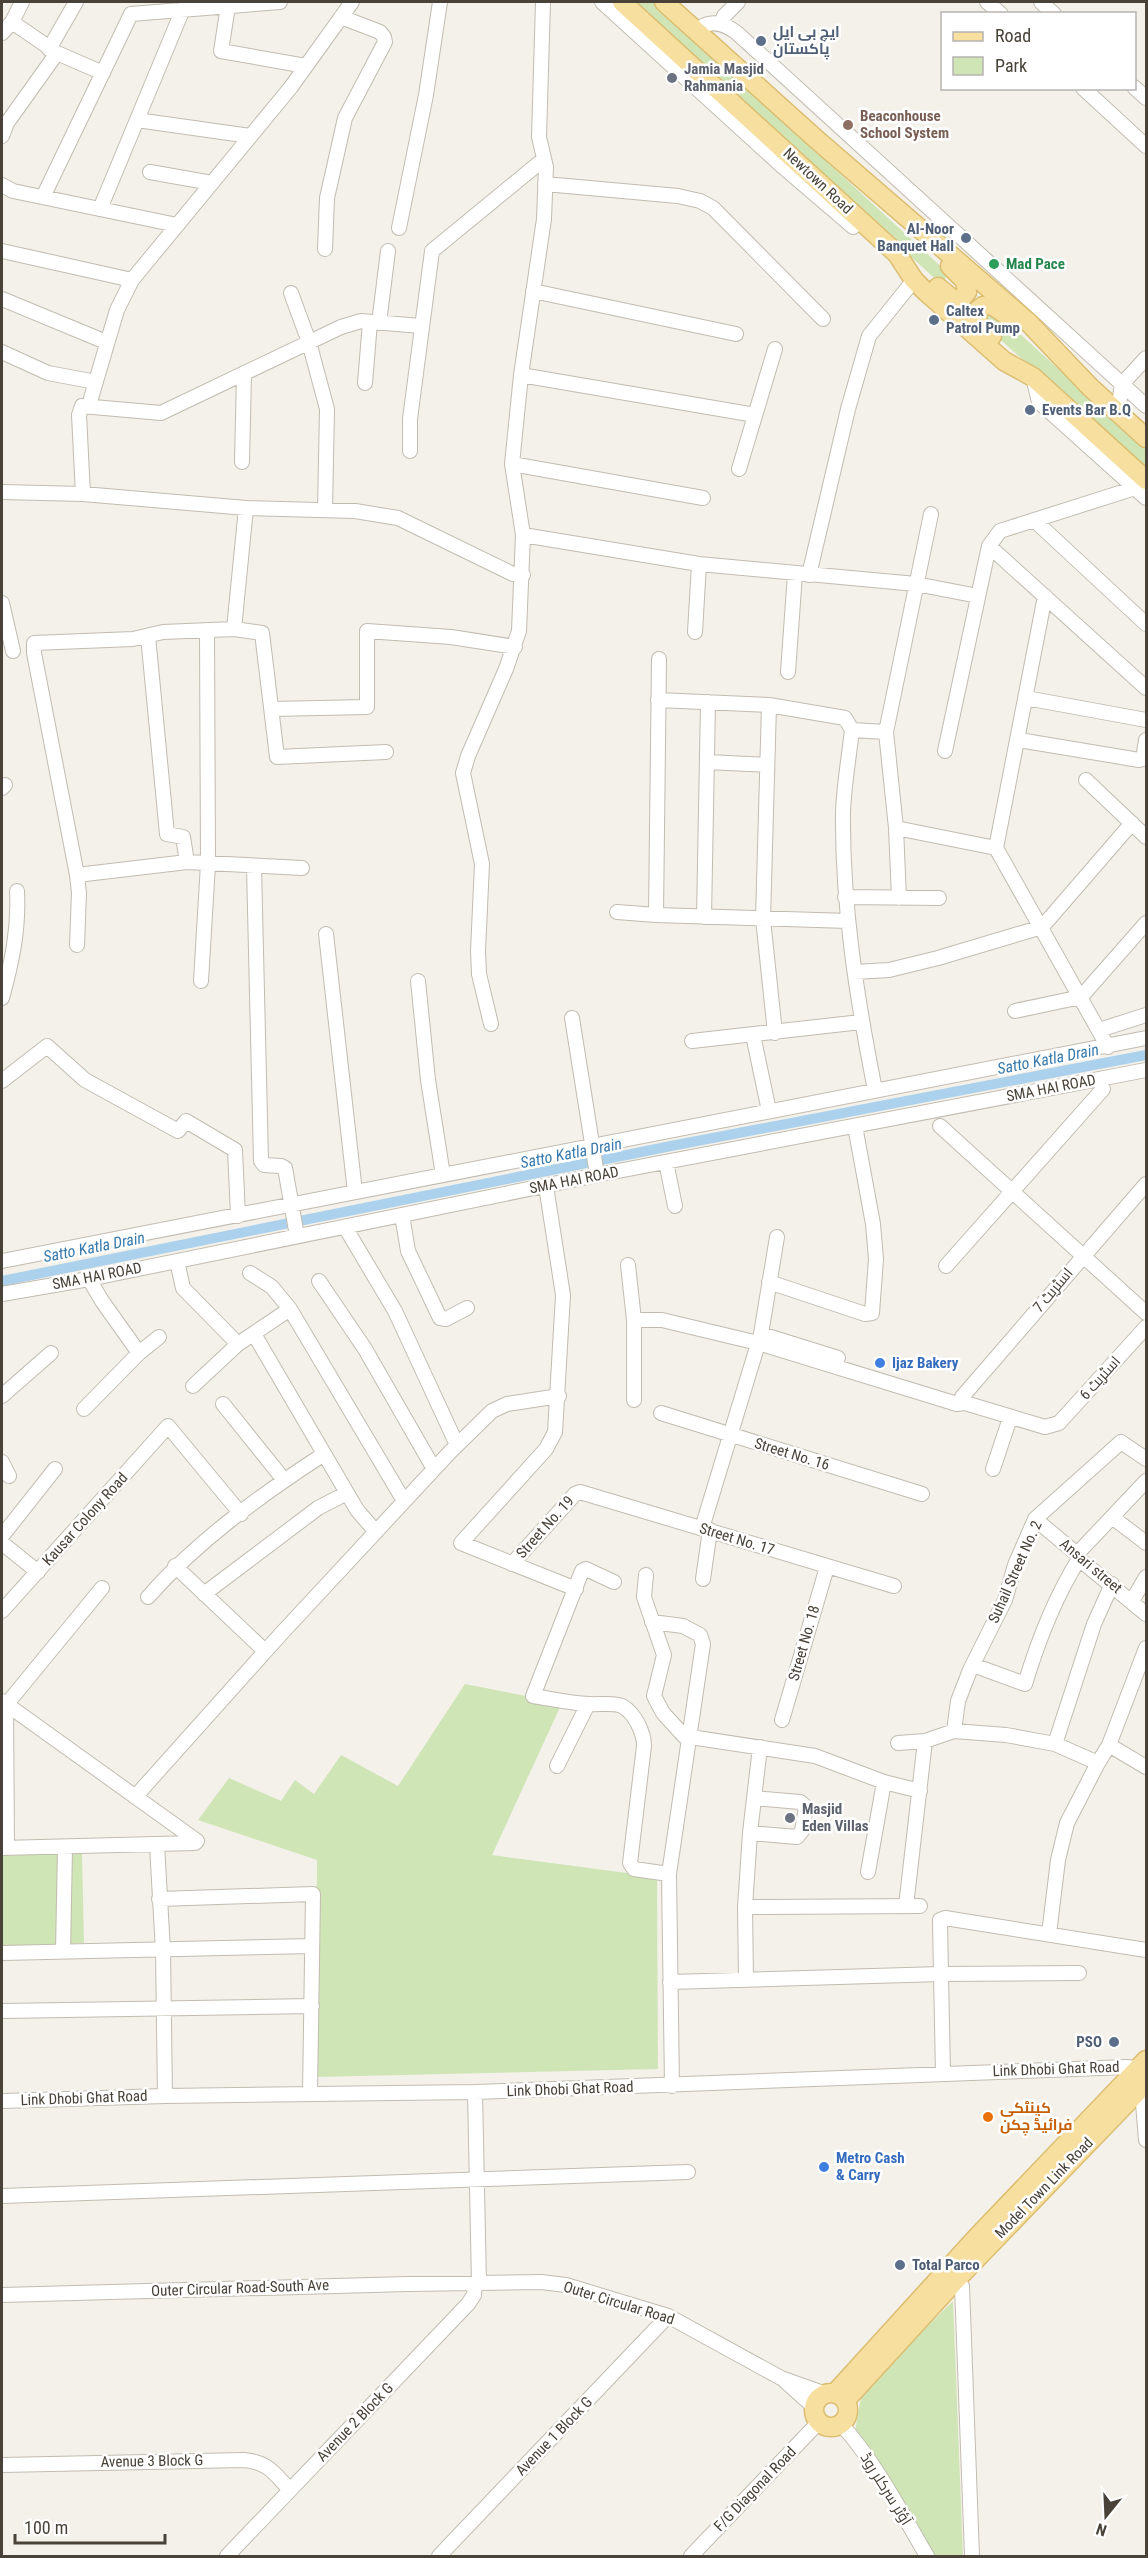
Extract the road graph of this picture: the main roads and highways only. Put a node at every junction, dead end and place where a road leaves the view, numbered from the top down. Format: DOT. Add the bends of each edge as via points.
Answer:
graph roads {
  1 [pos="622,2"];
  2 [pos="664,2"];
  3 [pos="918,228"];
  4 [pos="897,254"];
  5 [pos="1055,350"];
  6 [pos="1034,377"];
  7 [pos="1146,438"];
  8 [pos="1141,484"];
  9 [pos="1140,2078"];
  10 [pos="828,2403"];
  11 [pos="841,2424"];
  1 -- 4 [label="main road, Newtown Road" via="672,57"];
  2 -- 3 [label="main road, Newtown Road"];
  3 -- 4 [label="main road" via="965,281 964,297 955,301"];
  3 -- 5 [label="main road, Newtown Road"];
  4 -- 6 [label="main road, Newtown Road" via="914,280 1004,361"];
  5 -- 6 [label="main road" via="1029,335 998,307 987,304 977,311 978,324"];
  5 -- 7 [label="main road, Newtown Road"];
  6 -- 8 [label="main road, Newtown Road"];
  9 -- 10 [label="main road, Model Town Link Road" via="956,2280"];
  9 -- 10 [label="main road, Model Town Link Road" via="976,2238"];
  10 -- 11 [label="main road" via="848,2413"];
}
